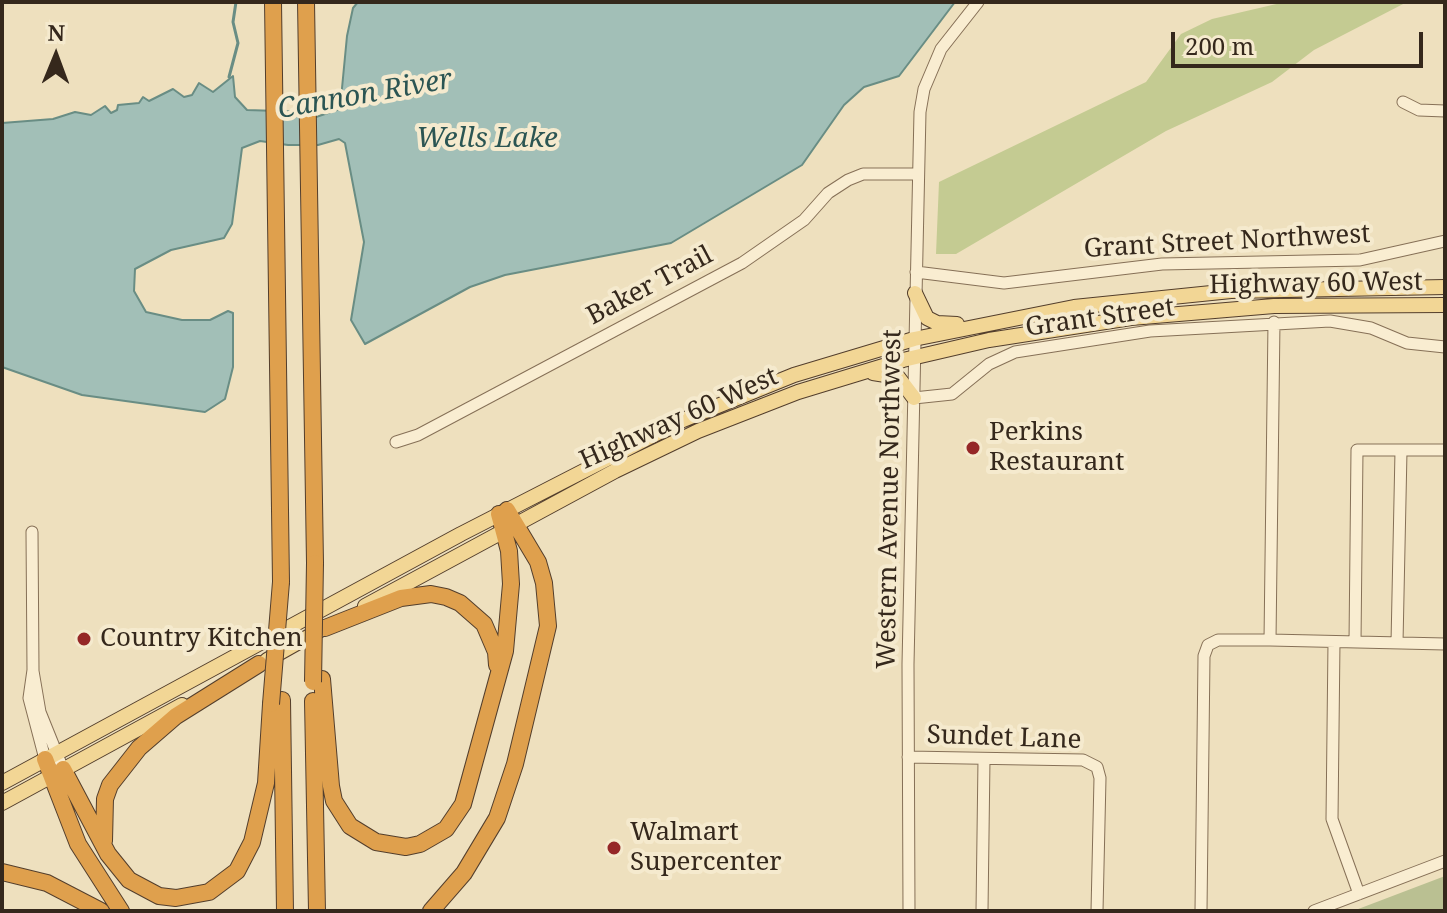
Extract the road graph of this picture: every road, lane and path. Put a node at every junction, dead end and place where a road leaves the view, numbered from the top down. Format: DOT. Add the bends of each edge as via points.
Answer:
graph roads {
  1 [pos="273,2"];
  2 [pos="306,2"];
  3 [pos="978,2"];
  4 [pos="1403,102"];
  5 [pos="1445,111"];
  6 [pos="917,174"];
  7 [pos="1445,241"];
  8 [pos="916,272"];
  9 [pos="1445,287"];
  10 [pos="915,293"];
  11 [pos="1445,305"];
  12 [pos="1274,322"];
  13 [pos="989,323"];
  14 [pos="914,339"];
  15 [pos="1445,347"];
  16 [pos="914,357"];
  17 [pos="853,375"];
  18 [pos="914,398"];
  19 [pos="396,442"];
  20 [pos="1445,450"];
  21 [pos="1401,451"];
  22 [pos="507,519"];
  23 [pos="32,532"];
  24 [pos="325,628"];
  25 [pos="1270,640"];
  26 [pos="1334,642"];
  27 [pos="1355,642"];
  28 [pos="1397,643"];
  29 [pos="1445,644"];
  30 [pos="259,664"];
  31 [pos="318,680"];
  32 [pos="496,683"];
  33 [pos="276,702"];
  34 [pos="908,757"];
  35 [pos="984,759"];
  36 [pos="54,764"];
  37 [pos="2,783"];
  38 [pos="2,803"];
  39 [pos="108,854"];
  40 [pos="1445,861"];
  41 [pos="2,872"];
  42 [pos="1359,894"];
  43 [pos="101,911"];
  44 [pos="121,911"];
  45 [pos="285,911"];
  46 [pos="317,911"];
  47 [pos="431,911"];
  48 [pos="909,911"];
  49 [pos="982,911"];
  50 [pos="1097,911"];
  51 [pos="1201,911"];
  52 [pos="1314,911"];
  1 -- 33 [label="highway, bridge" via="281,582"];
  2 -- 31 [label="highway, bridge"];
  3 -- 6 [label="street, Western Avenue Northwest" via="952,32 924,89"];
  4 -- 5 [label="street" via="1419,110"];
  6 -- 8 [label="street, Western Avenue Northwest"];
  6 -- 19 [label="street, Baker Trail" via="863,174 848,180 804,220 742,263 442,423"];
  7 -- 8 [label="street, Grant Street Northwest" via="1360,260 1162,264 1004,283"];
  8 -- 10 [label="street, Western Avenue Northwest"];
  9 -- 13 [label="main road, Highway 60 West" via="1216,292 1074,307"];
  10 -- 13 [label="main road" via="922,313 937,323"];
  10 -- 14 [label="street, Western Avenue Northwest"];
  11 -- 16 [label="main road, Highway 60 West" via="1274,306 1159,315 1059,328"];
  12 -- 15 [label="street, Grant Street" via="1351,323 1407,343"];
  12 -- 18 [label="street, Grant Street" via="1150,331 1028,349 989,364 952,394"];
  12 -- 25 [label="street"];
  13 -- 14 [label="main road, Highway 60 West"];
  14 -- 16 [label="street, Western Avenue Northwest"];
  14 -- 22 [label="main road, Highway 60 West" via="794,375 709,408"];
  16 -- 17 [label="main road, Highway 60 West"];
  16 -- 18 [label="street, Western Avenue Northwest"];
  17 -- 18 [label="main road" via="893,374"];
  17 -- 22 [label="main road, Highway 60 West" via="698,431"];
  18 -- 34 [label="street, Western Avenue Northwest"];
  20 -- 21 [label="street"];
  21 -- 27 [label="street" via="1357,450"];
  21 -- 28 [label="street"];
  22 -- 24 [label="main road, Highway 60 West"];
  22 -- 32 [label="highway" via="510,618"];
  22 -- 36 [label="main road, Highway 60 West"];
  22 -- 47 [label="highway" via="533,549 544,583 548,626 497,818 464,873"];
  23 -- 36 [label="street" via="31,713"];
  24 -- 30 [label="main road, Highway 60 West"];
  24 -- 32 [label="highway" via="415,594 446,597 484,624 496,652"];
  25 -- 26 [label="street"];
  25 -- 51 [label="street" via="1218,640 1208,645 1204,656"];
  26 -- 27 [label="street"];
  26 -- 42 [label="street" via="1332,819"];
  27 -- 28 [label="street"];
  28 -- 29 [label="street"];
  30 -- 36 [label="main road, Highway 60 West"];
  30 -- 39 [label="highway" via="166,724 124,766 110,785 102,813"];
  31 -- 32 [label="highway" via="334,801 362,836 406,847 434,838 456,817"];
  31 -- 46 [label="highway"];
  33 -- 39 [label="highway" via="261,813 246,858 224,883 193,897 159,896 129,880"];
  33 -- 45 [label="highway"];
  34 -- 35 [label="street, Sundet Lane"];
  34 -- 48 [label="street, Western Avenue Northwest"];
  35 -- 49 [label="street"];
  35 -- 50 [label="street, Sundet Lane" via="1083,760 1097,767"];
  36 -- 37 [label="main road, Highway 60 West"];
  36 -- 38 [label="main road, Highway 60 West"];
  36 -- 39 [label="highway"];
  36 -- 44 [label="highway" via="78,844"];
  40 -- 42 [label="street"];
  41 -- 43 [label="highway" via="47,883"];
  42 -- 52 [label="street"];
}
